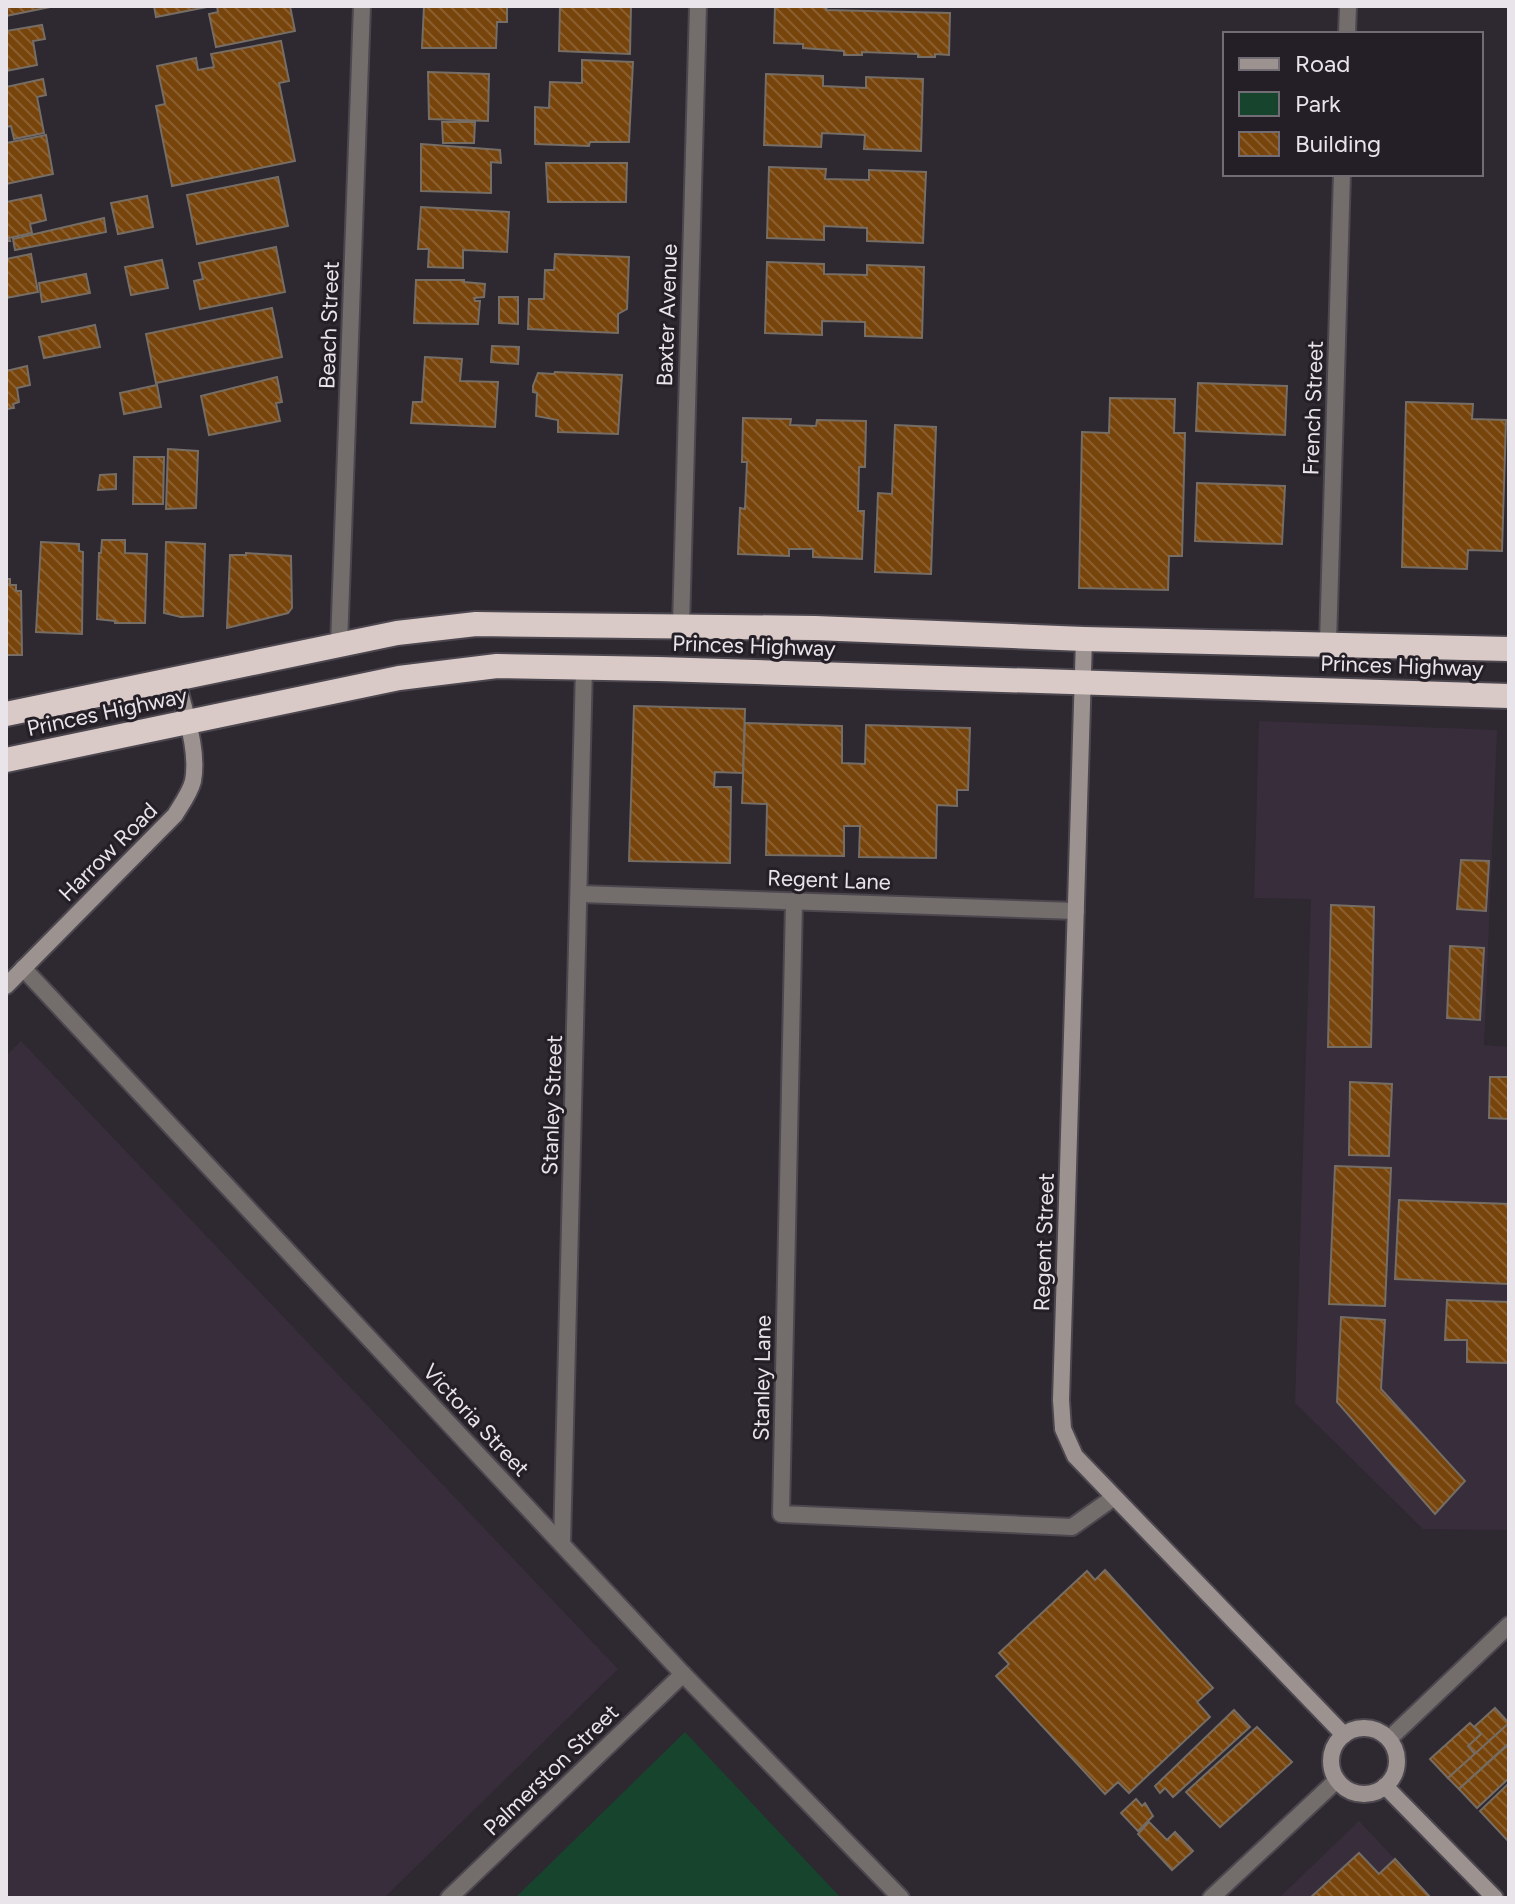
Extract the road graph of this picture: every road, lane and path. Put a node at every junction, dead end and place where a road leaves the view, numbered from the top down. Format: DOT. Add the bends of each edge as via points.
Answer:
graph roads {
  1 [pos="362,6"];
  2 [pos="698,6"];
  3 [pos="1348,6"];
  4 [pos="1347,32"];
  5 [pos="1342,176"];
  6 [pos="681,626"];
  7 [pos="1084,639"];
  8 [pos="1328,643"];
  9 [pos="339,645"];
  10 [pos="1509,649"];
  11 [pos="584,667"];
  12 [pos="177,680"];
  13 [pos="1082,682"];
  14 [pos="1509,696"];
  15 [pos="6,714"];
  16 [pos="186,722"];
  17 [pos="6,760"];
  18 [pos="580,894"];
  19 [pos="794,901"];
  20 [pos="1076,911"];
  21 [pos="23,968"];
  22 [pos="6,986"];
  23 [pos="1113,1498"];
  24 [pos="562,1544"];
  25 [pos="1509,1625"];
  26 [pos="683,1674"];
  27 [pos="1344,1735"];
  28 [pos="1389,1739"];
  29 [pos="1337,1780"];
  30 [pos="1385,1786"];
  31 [pos="449,1898"];
  32 [pos="901,1898"];
  33 [pos="1211,1898"];
  34 [pos="1495,1898"];
  1 -- 9 [label="street, Beach Street"];
  2 -- 6 [label="street, Baxter Avenue"];
  3 -- 4 [label="street"];
  5 -- 8 [label="street, French Street"];
  6 -- 7 [label="highway, Princes Highway"];
  6 -- 9 [label="highway, Princes Highway" via="476,624"];
  7 -- 8 [label="highway, Princes Highway"];
  7 -- 13 [label="main road, Regent Street"];
  8 -- 10 [label="highway, Princes Highway"];
  9 -- 12 [label="highway, Princes Highway"];
  11 -- 13 [label="highway, Princes Highway"];
  11 -- 16 [label="highway, Princes Highway" via="497,666 399,678"];
  11 -- 18 [label="street, Stanley Street"];
  12 -- 15 [label="highway, Princes Highway"];
  12 -- 16 [label="main road, Harrow Road"];
  13 -- 14 [label="highway, Princes Highway"];
  13 -- 20 [label="main road, Regent Street"];
  16 -- 17 [label="highway, Princes Highway"];
  16 -- 21 [label="main road, Harrow Road" via="192,784 175,815"];
  18 -- 19 [label="street, Regent Lane"];
  18 -- 24 [label="street, Stanley Street"];
  19 -- 20 [label="street, Regent Lane"];
  19 -- 23 [label="street, Stanley Lane" via="781,1514 1072,1527"];
  20 -- 23 [label="main road, Regent Street" via="1062,1418 1075,1456"];
  21 -- 22 [label="main road, Harrow Road"];
  21 -- 24 [label="street, Victoria Street"];
  23 -- 27 [label="main road, Regent Street"];
  24 -- 26 [label="street, Victoria Street"];
  25 -- 28 [label="street"];
  26 -- 31 [label="street, Palmerston Street"];
  26 -- 32 [label="street, Victoria Street"];
  27 -- 28 [label="main road" via="1372,1728"];
  27 -- 29 [label="main road" via="1331,1761"];
  28 -- 30 [label="main road" via="1396,1768"];
  29 -- 30 [label="main road" via="1355,1792 1376,1792"];
  29 -- 33 [label="street"];
  30 -- 34 [label="main road"];
}
